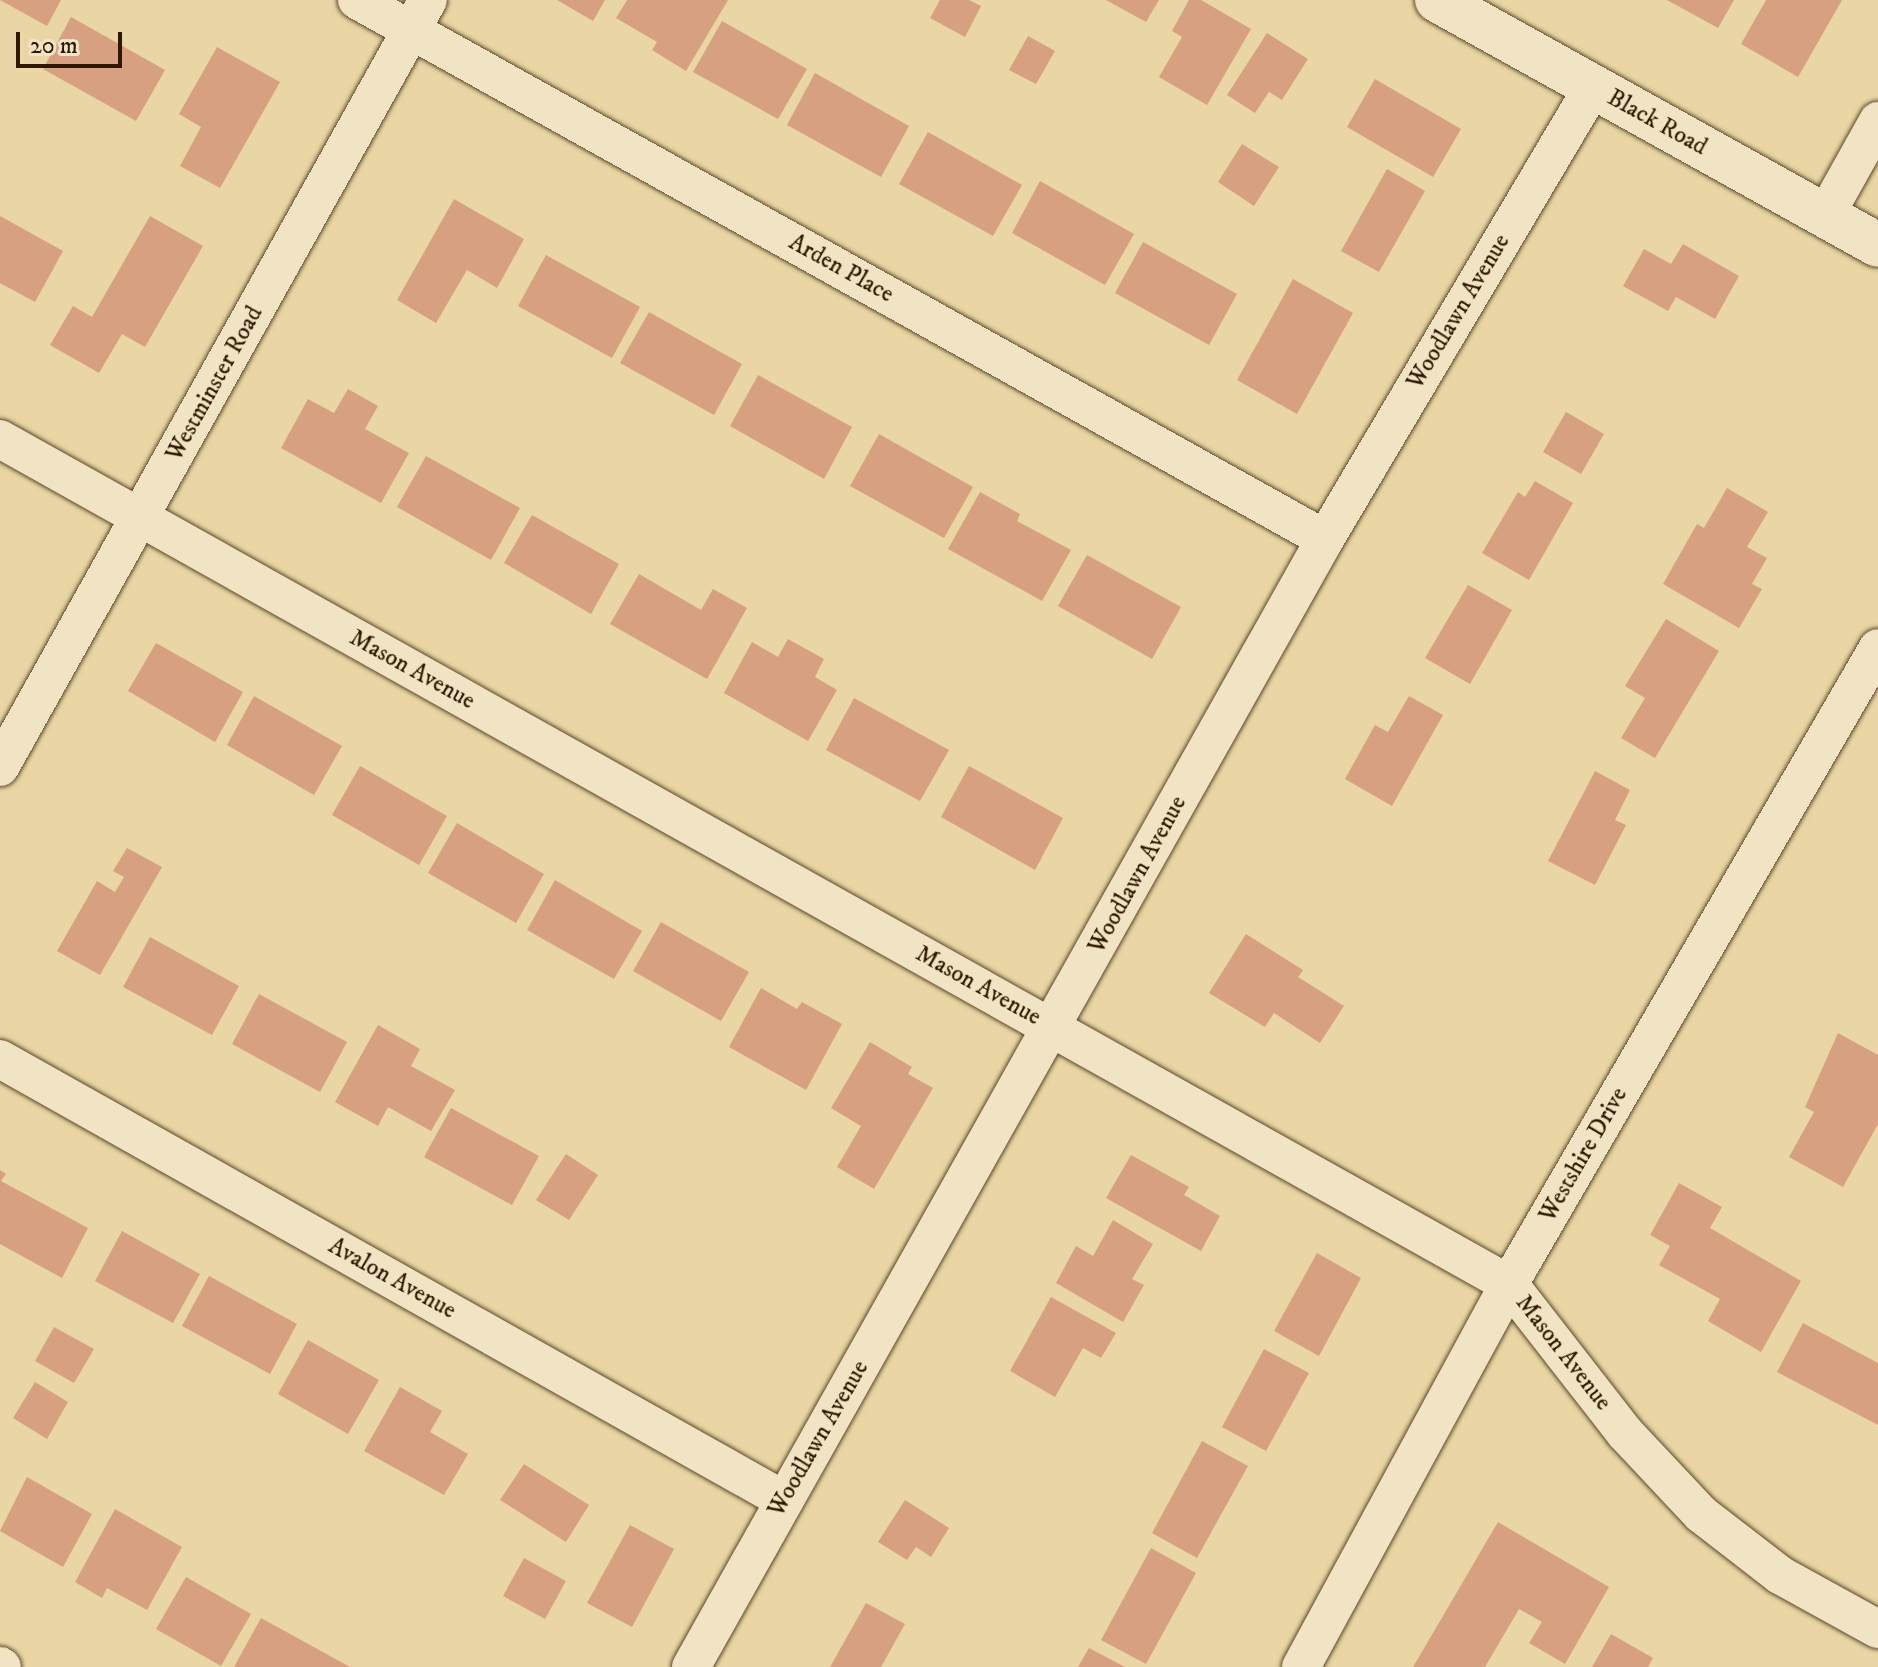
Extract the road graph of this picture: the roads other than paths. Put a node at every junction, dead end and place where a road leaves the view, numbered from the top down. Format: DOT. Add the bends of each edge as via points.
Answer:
graph roads {
  1 [pos="357,0"];
  2 [pos="1437,0"];
  3 [pos="420,15"];
  4 [pos="1593,87"];
  5 [pos="1878,121"];
  6 [pos="1825,216"];
  7 [pos="1878,245"];
  8 [pos="0,439"];
  9 [pos="140,518"];
  10 [pos="1325,539"];
  11 [pos="1878,648"];
  12 [pos="0,767"];
  13 [pos="1054,1027"];
  14 [pos="0,1059"];
  15 [pos="1509,1284"];
  16 [pos="784,1500"];
  17 [pos="1878,1629"];
  18 [pos="691,1667"];
  19 [pos="1301,1667"];
  1 -- 3 [label="street, Arden Place"];
  2 -- 4 [label="main road, Black Road"];
  3 -- 9 [label="street, Westminster Road"];
  3 -- 10 [label="street, Arden Place"];
  4 -- 6 [label="main road, Black Road"];
  4 -- 10 [label="street, Woodlawn Avenue"];
  5 -- 6 [label="street"];
  6 -- 7 [label="main road, Black Road"];
  8 -- 9 [label="street, Mason Avenue"];
  9 -- 12 [label="street, Westminster Road"];
  9 -- 13 [label="street, Mason Avenue"];
  10 -- 13 [label="street, Woodlawn Avenue"];
  11 -- 15 [label="street, Westshire Drive"];
  13 -- 15 [label="street, Mason Avenue"];
  13 -- 16 [label="street, Woodlawn Avenue"];
  14 -- 16 [label="street, Avalon Avenue"];
  15 -- 17 [label="street, Mason Avenue" via="1625,1433 1701,1514 1780,1575"];
  15 -- 19 [label="street, Westshire Drive"];
  16 -- 18 [label="street, Woodlawn Avenue"];
}
